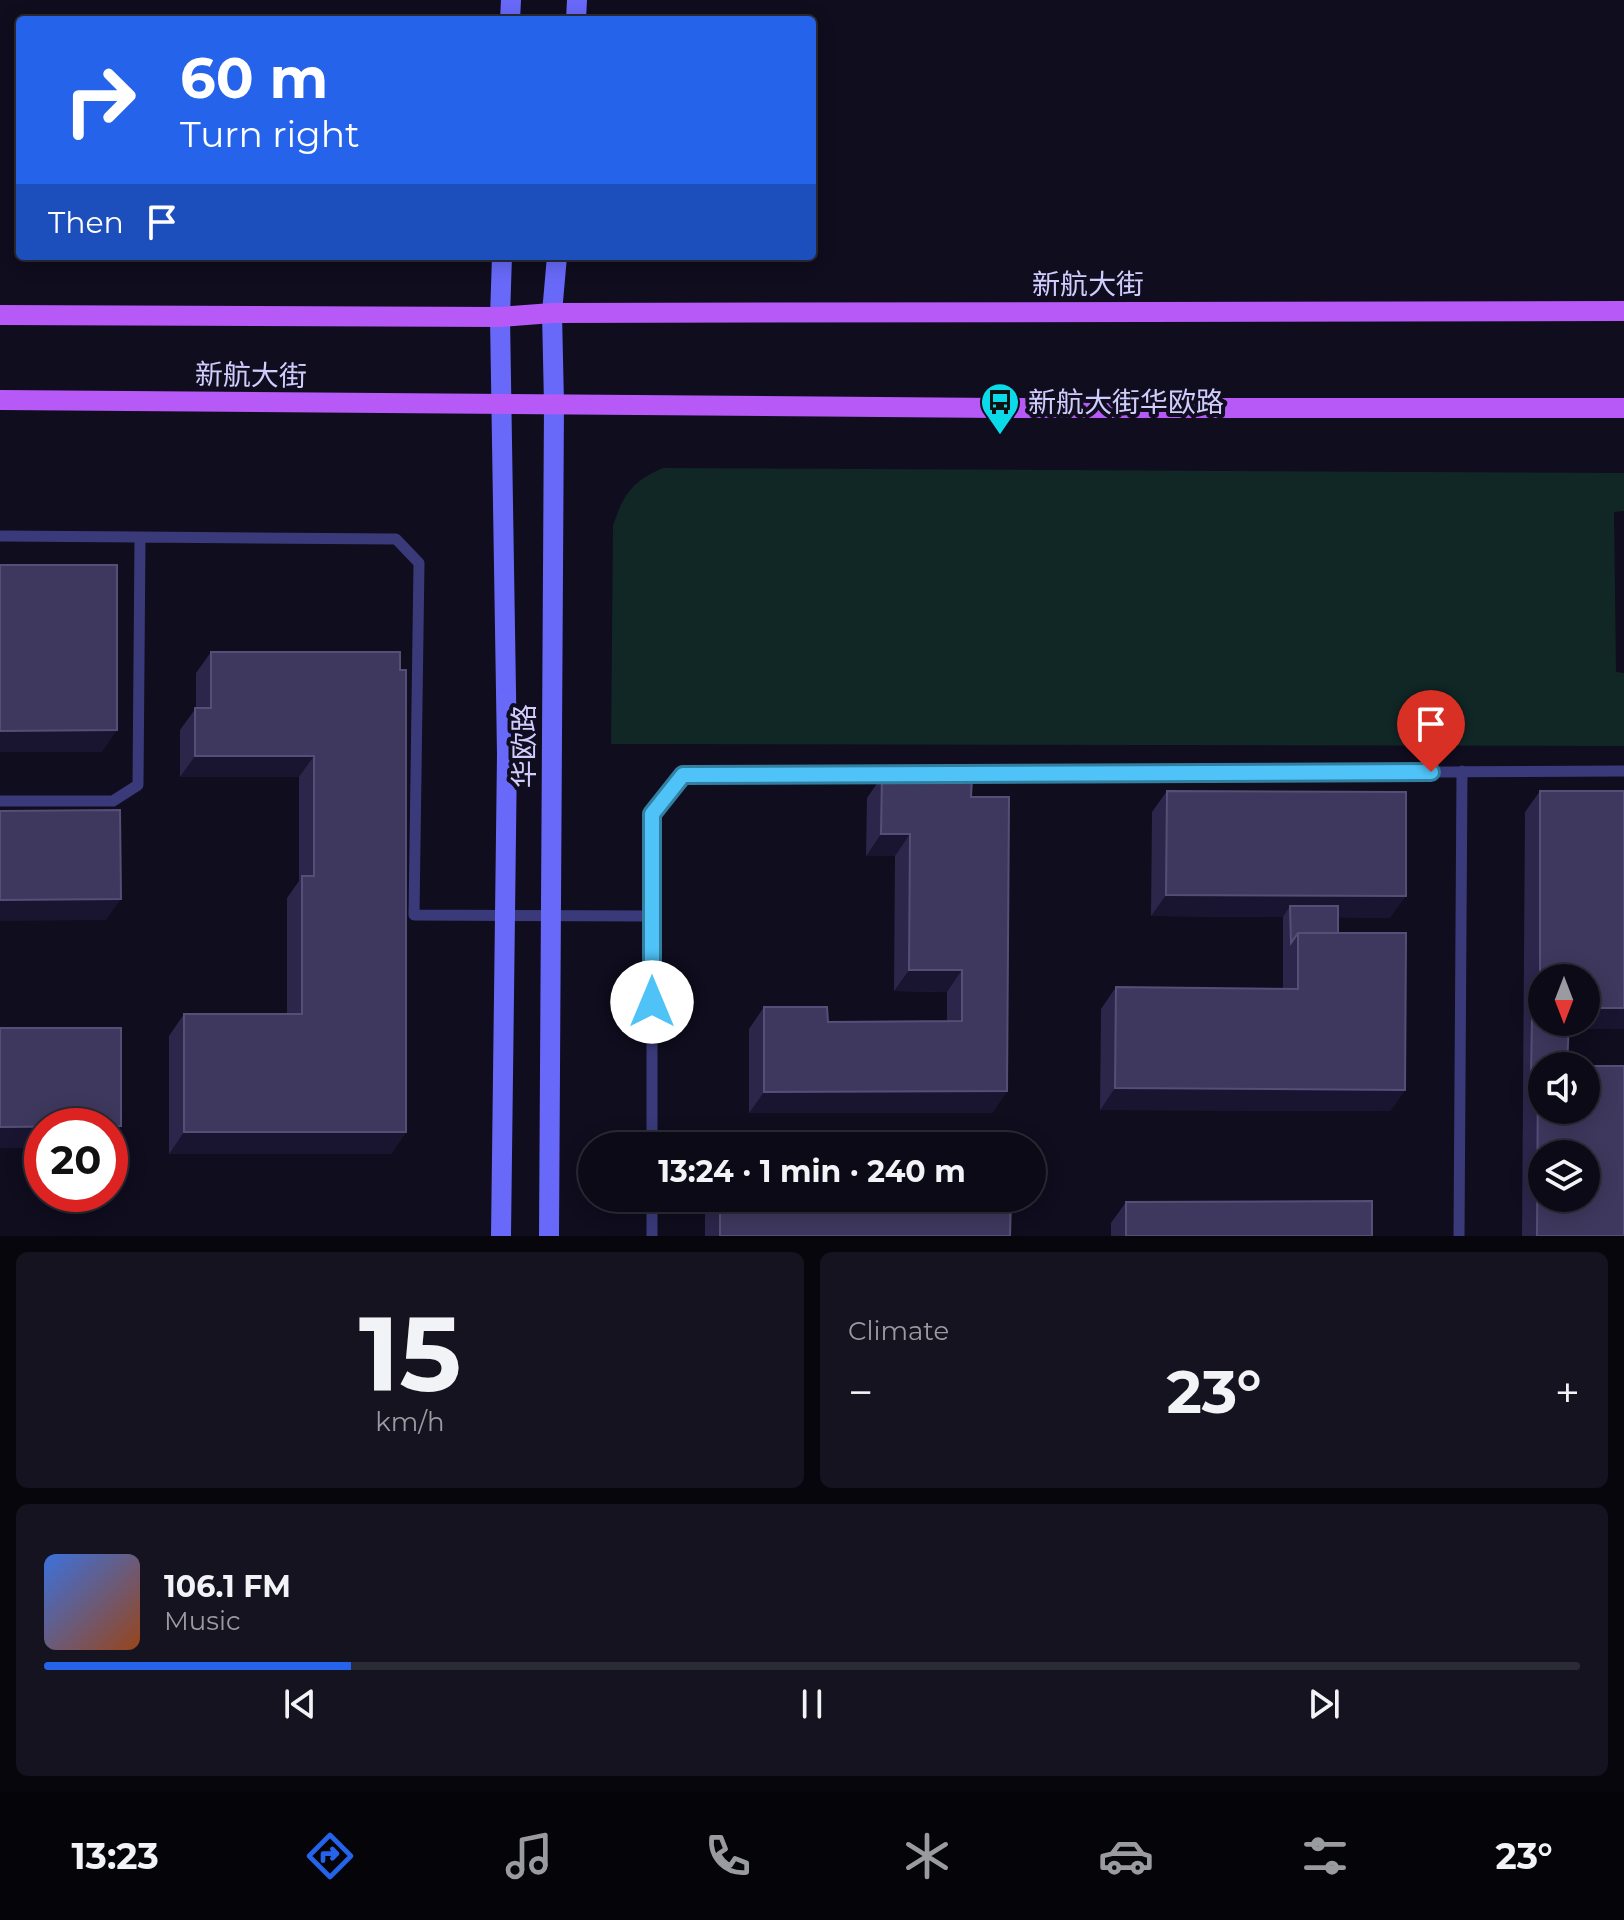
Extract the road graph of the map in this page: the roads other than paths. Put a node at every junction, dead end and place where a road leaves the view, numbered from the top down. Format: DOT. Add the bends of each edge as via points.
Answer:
graph roads {
  1 [pos="502,260"];
  2 [pos="557,260"];
  3 [pos="1624,311"];
  4 [pos="552,313"];
  5 [pos="0,315"];
  6 [pos="500,317"];
  7 [pos="0,400"];
  8 [pos="554,404"];
  9 [pos="502,405"];
  10 [pos="1624,408"];
  11 [pos="0,536"];
  12 [pos="140,537"];
  13 [pos="1462,771"];
  14 [pos="1624,771"];
  15 [pos="0,801"];
  16 [pos="505,915"];
  17 [pos="551,916"];
  18 [pos="652,916"];
  19 [pos="652,1132"];
  20 [pos="652,1212"];
  21 [pos="501,1236"];
  22 [pos="549,1236"];
  23 [pos="652,1236"];
  24 [pos="1459,1236"];
  1 -- 6 [label="main road, 华欧路"];
  2 -- 4 [label="main road, 华欧路"];
  3 -- 4 [label="main road, 新航大街"];
  4 -- 6 [label="main road, 新航大街"];
  4 -- 8 [label="main road, 华欧路"];
  5 -- 6 [label="main road, 新航大街"];
  6 -- 9 [label="main road, 华欧路"];
  7 -- 9 [label="main road, 新航大街"];
  8 -- 9 [label="main road, 新航大街"];
  8 -- 10 [label="main road"];
  8 -- 17 [label="main road, 华欧路"];
  9 -- 16 [label="main road, 华欧路"];
  11 -- 12 [label="lane"];
  12 -- 15 [label="lane" via="138,785 113,801"];
  12 -- 16 [label="lane" via="396,539 419,563 414,915"];
  13 -- 14 [label="lane"];
  13 -- 18 [label="lane" via="683,775 652,814"];
  13 -- 24 [label="lane"];
  16 -- 17 [label="lane"];
  16 -- 21 [label="main road, 华欧路"];
  17 -- 18 [label="lane"];
  17 -- 22 [label="main road, 华欧路"];
  18 -- 19 [label="lane"];
  20 -- 23 [label="lane"];
}
